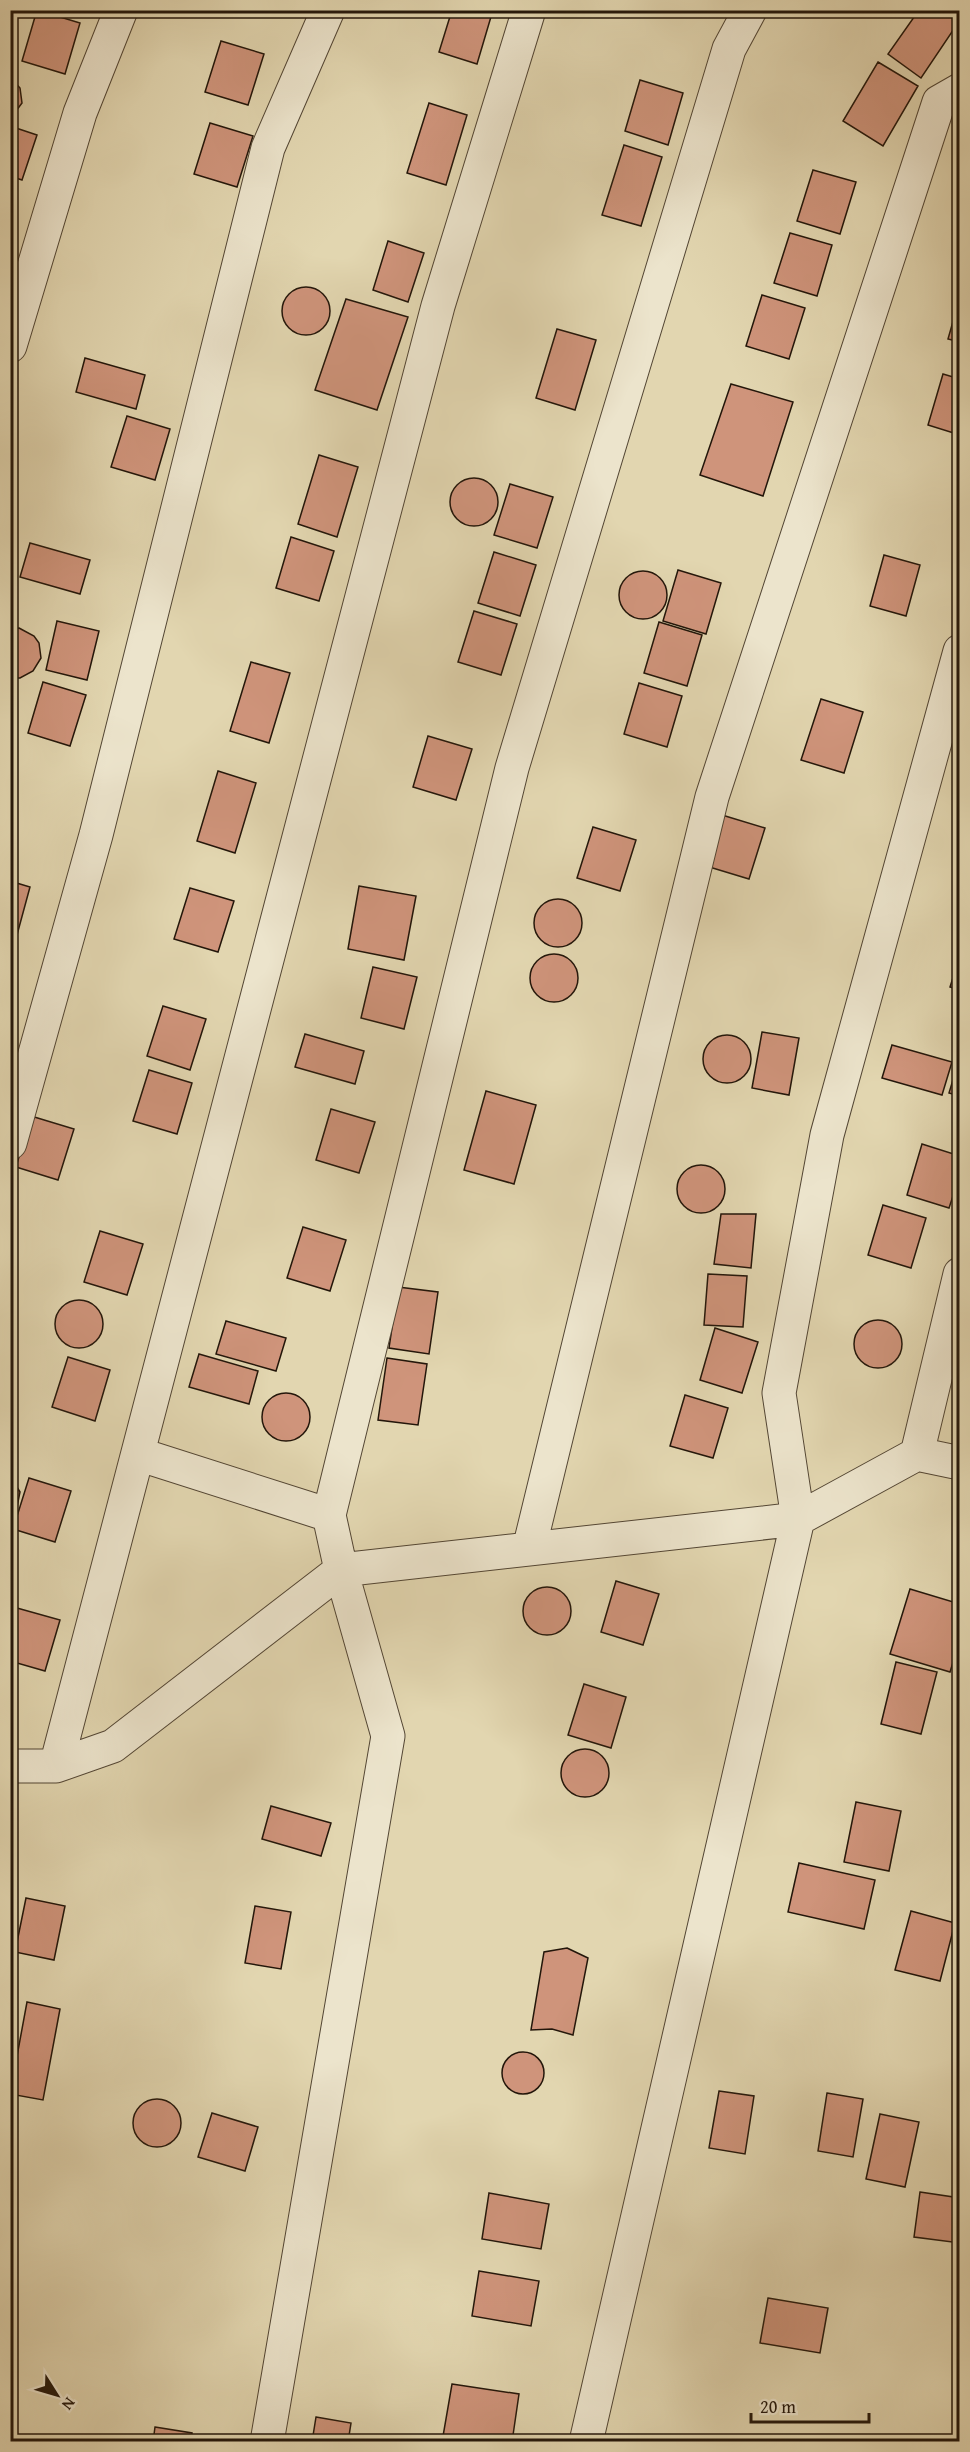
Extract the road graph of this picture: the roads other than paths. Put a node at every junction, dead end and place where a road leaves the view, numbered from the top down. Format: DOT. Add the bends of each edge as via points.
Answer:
graph roads {
  1 [pos="121,10"];
  2 [pos="328,10"];
  3 [pos="530,10"];
  4 [pos="750,10"];
  5 [pos="960,90"];
  6 [pos="10,346"];
  7 [pos="960,651"];
  8 [pos="10,1143"];
  9 [pos="960,1274"];
  10 [pos="138,1454"];
  11 [pos="917,1454"];
  12 [pos="960,1463"];
  13 [pos="329,1515"];
  14 [pos="798,1519"];
  15 [pos="529,1549"];
  16 [pos="341,1570"];
  17 [pos="10,1766"];
  18 [pos="56,1766"];
  19 [pos="267,2442"];
  20 [pos="586,2442"];
  1 -- 6 [label="street" via="80,113"];
  2 -- 8 [label="street" via="268,148 96,836"];
  3 -- 10 [label="street" via="438,306"];
  4 -- 13 [label="street" via="729,49 512,768"];
  5 -- 15 [label="street" via="939,102 712,797"];
  7 -- 14 [label="street" via="827,1136 779,1393"];
  9 -- 11 [label="street"];
  10 -- 13 [label="street"];
  10 -- 18 [label="street"];
  11 -- 12 [label="street"];
  11 -- 14 [label="street"];
  13 -- 16 [label="street"];
  14 -- 15 [label="street"];
  14 -- 20 [label="street"];
  15 -- 16 [label="street"];
  16 -- 18 [label="street" via="113,1746"];
  16 -- 19 [label="street" via="388,1736"];
  17 -- 18 [label="street"];
}
